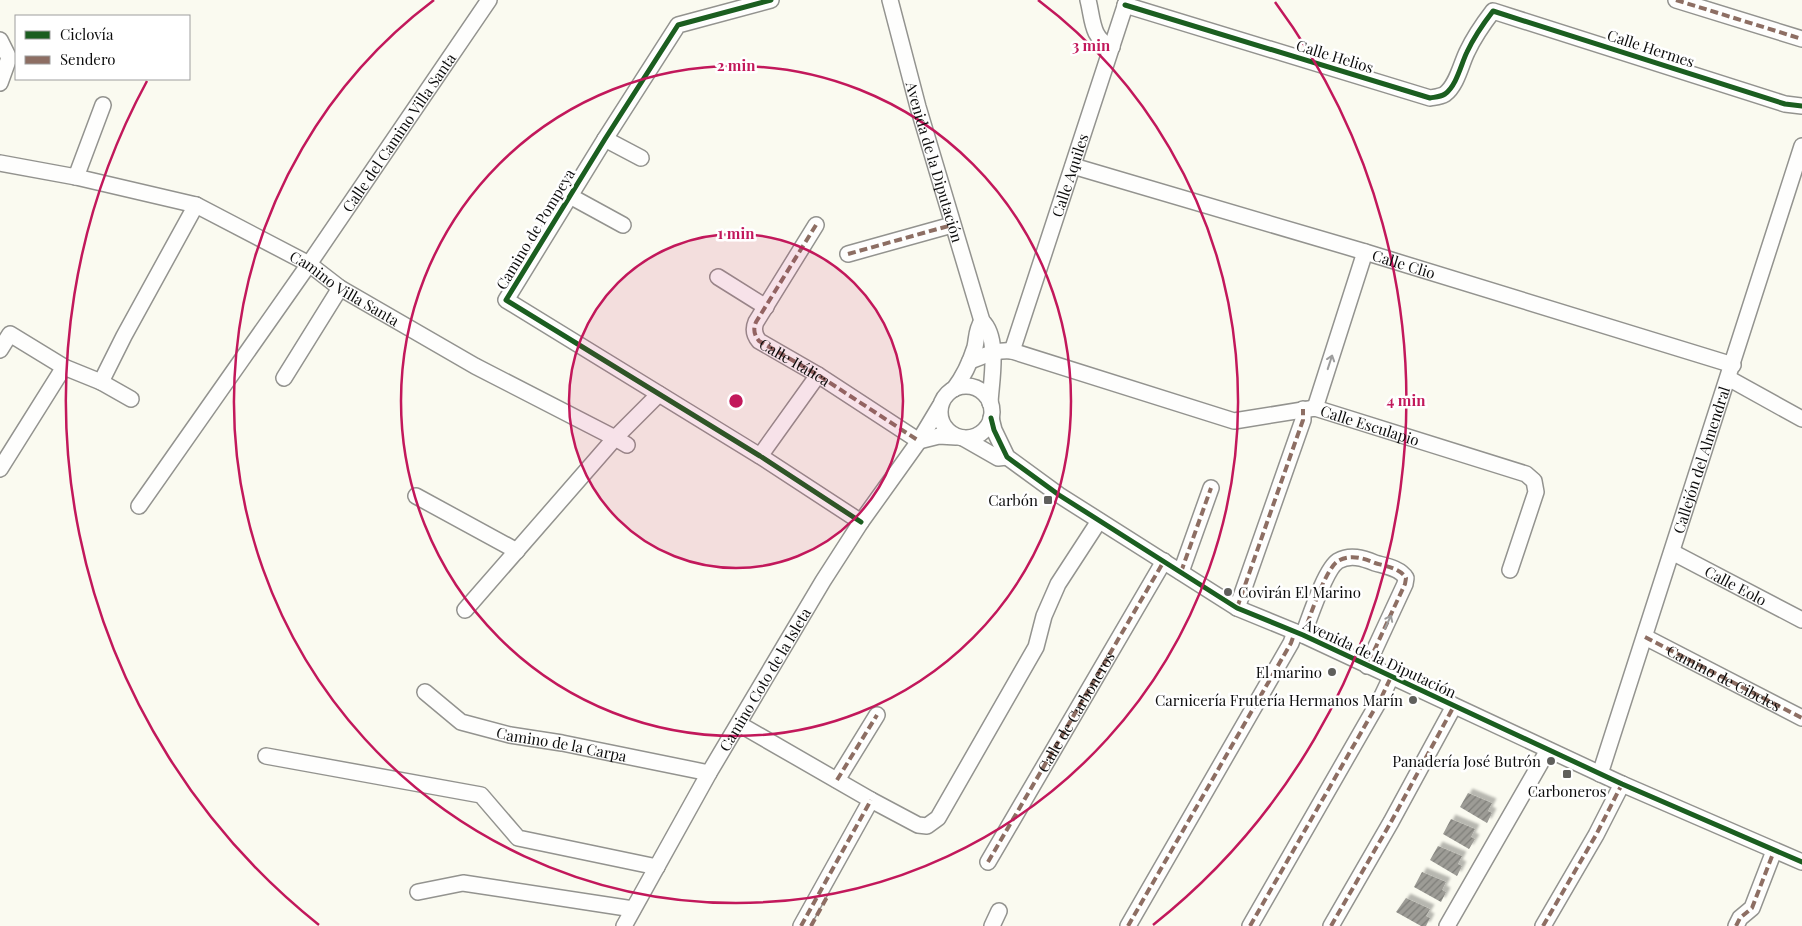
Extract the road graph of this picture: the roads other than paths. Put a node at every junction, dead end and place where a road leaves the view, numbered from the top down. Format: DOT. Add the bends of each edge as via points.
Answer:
graph roads {
  1 [pos="489,0"];
  2 [pos="771,0"];
  3 [pos="890,0"];
  4 [pos="1088,0"];
  5 [pos="1676,0"];
  6 [pos="1126,3"];
  7 [pos="1493,11"];
  8 [pos="0,40"];
  9 [pos="1802,40"];
  10 [pos="1112,47"];
  11 [pos="0,83"];
  12 [pos="103,105"];
  13 [pos="1802,106"];
  14 [pos="604,138"];
  15 [pos="1802,146"];
  16 [pos="641,158"];
  17 [pos="0,164"];
  18 [pos="1073,166"];
  19 [pos="76,176"];
  20 [pos="570,196"];
  21 [pos="196,206"];
  22 [pos="623,225"];
  23 [pos="816,225"];
  24 [pos="952,226"];
  25 [pos="1365,252"];
  26 [pos="848,254"];
  27 [pos="309,264"];
  28 [pos="718,277"];
  29 [pos="340,288"];
  30 [pos="766,307"];
  31 [pos="982,321"];
  32 [pos="0,350"];
  33 [pos="1012,351"];
  34 [pos="993,352"];
  35 [pos="970,361"];
  36 [pos="64,367"];
  37 [pos="1730,372"];
  38 [pos="818,375"];
  39 [pos="284,378"];
  40 [pos="101,382"];
  41 [pos="954,389"];
  42 [pos="659,394"];
  43 [pos="131,399"];
  44 [pos="940,406"];
  45 [pos="1309,409"];
  46 [pos="991,411"];
  47 [pos="1802,419"];
  48 [pos="960,437"];
  49 [pos="621,441"];
  50 [pos="919,441"];
  51 [pos="760,456"];
  52 [pos="1007,456"];
  53 [pos="0,469"];
  54 [pos="1210,488"];
  55 [pos="416,496"];
  56 [pos="139,506"];
  57 [pos="1099,521"];
  58 [pos="861,522"];
  59 [pos="517,551"];
  60 [pos="1672,552"];
  61 [pos="1164,561"];
  62 [pos="1510,570"];
  63 [pos="1181,572"];
  64 [pos="1237,608"];
  65 [pos="465,610"];
  66 [pos="1802,620"];
  67 [pos="1299,634"];
  68 [pos="1645,637"];
  69 [pos="1367,666"];
  70 [pos="1391,677"];
  71 [pos="425,692"];
  72 [pos="1454,706"];
  73 [pos="877,715"];
  74 [pos="1802,718"];
  75 [pos="739,724"];
  76 [pos="1548,750"];
  77 [pos="266,756"];
  78 [pos="709,773"];
  79 [pos="1600,774"];
  80 [pos="837,780"];
  81 [pos="1622,784"];
  82 [pos="871,800"];
  83 [pos="1774,851"];
  84 [pos="988,862"];
  85 [pos="1802,862"];
  86 [pos="657,866"];
  87 [pos="418,892"];
  88 [pos="827,897"];
  89 [pos="634,909"];
  90 [pos="999,911"];
  91 [pos="624,926"];
  92 [pos="802,926"];
  93 [pos="811,926"];
  94 [pos="992,926"];
  95 [pos="1128,926"];
  96 [pos="1250,926"];
  97 [pos="1331,926"];
  98 [pos="1447,926"];
  99 [pos="1542,926"];
  100 [pos="1736,926"];
  1 -- 27 [label="street, Calle del Camino Villa Santa"];
  2 -- 14 [label="street, Camino de Pompeya" via="678,25"];
  3 -- 24 [label="street, Avenida de la Diputación"];
  4 -- 10 [label="street" via="1097,36"];
  5 -- 9 [label="street"];
  6 -- 7 [label="street, Calle Helios" via="1430,98 1450,89 1472,42"];
  6 -- 10 [label="street, Calle Aquiles"];
  7 -- 13 [label="street, Calle Hermes" via="1785,104"];
  8 -- 11 [label="street" via="9,58"];
  10 -- 18 [label="street, Calle Aquiles"];
  12 -- 19 [label="street"];
  14 -- 16 [label="street"];
  14 -- 20 [label="street, Camino de Pompeya"];
  15 -- 37 [label="street, Callejón del Almendral"];
  17 -- 19 [label="street, Camino Villa Santa"];
  18 -- 25 [label="street, Calle Clio"];
  18 -- 33 [label="street, Calle Aquiles"];
  19 -- 21 [label="street, Camino Villa Santa"];
  20 -- 22 [label="street"];
  20 -- 42 [label="street, Camino de Pompeya" via="506,300"];
  21 -- 27 [label="street, Camino Villa Santa"];
  21 -- 40 [label="street"];
  23 -- 30 [label="street, Calle Itálica"];
  24 -- 26 [label="street"];
  24 -- 31 [label="street, Avenida de la Diputación"];
  25 -- 37 [label="street, Calle Clio"];
  45 -- 25 [label="street, one-way"];
  27 -- 29 [label="street, Camino Villa Santa"];
  27 -- 56 [label="street, Calle del Camino Villa Santa"];
  28 -- 30 [label="street"];
  29 -- 39 [label="street"];
  29 -- 49 [label="street, Camino Villa Santa" via="475,366"];
  30 -- 38 [label="street, Calle Itálica" via="754,326 756,338"];
  31 -- 34 [label="street, Avenida de la Diputación" via="987,326"];
  31 -- 35 [label="street" via="977,327"];
  32 -- 36 [label="street" via="10,334"];
  33 -- 34 [label="street, Calle Esculapio"];
  33 -- 45 [label="street, Calle Esculapio" via="1234,421"];
  34 -- 35 [label="street, Calle Esculapio"];
  34 -- 46 [label="street, Avenida de la Diputación"];
  35 -- 41 [label="street"];
  36 -- 40 [label="street"];
  36 -- 53 [label="street"];
  37 -- 47 [label="street, Calle Clio"];
  37 -- 60 [label="street, Callejón del Almendral"];
  38 -- 50 [label="street, Calle Itálica"];
  38 -- 51 [label="street"];
  40 -- 43 [label="street"];
  41 -- 44 [label="street"];
  41 -- 46 [label="street" via="961,386 982,392"];
  42 -- 49 [label="street"];
  42 -- 51 [label="street, Camino de Pompeya"];
  44 -- 48 [label="street" via="945,428"];
  44 -- 50 [label="street, Camino Coto de la Isleta"];
  45 -- 62 [label="street, Calle Esculapio" via="1530,476 1536,492"];
  45 -- 64 [label="street"];
  46 -- 48 [label="street" via="988,425 978,435"];
  46 -- 52 [label="street, Avenida de la Diputación" via="994,430"];
  48 -- 50 [label="street" via="938,436"];
  48 -- 52 [label="street, Avenida de la Diputación" via="998,458"];
  49 -- 59 [label="street"];
  50 -- 58 [label="street, Camino Coto de la Isleta"];
  51 -- 58 [label="street, Camino de Pompeya"];
  52 -- 57 [label="street, Avenida de la Diputación"];
  54 -- 63 [label="street"];
  55 -- 59 [label="street"];
  57 -- 61 [label="street, Avenida de la Diputación"];
  57 -- 82 [label="street" via="1058,584 1044,616 1036,647 935,822 927,826 918,825"];
  58 -- 75 [label="street, Camino Coto de la Isleta"];
  59 -- 65 [label="street"];
  60 -- 66 [label="street, Calle Eolo"];
  60 -- 68 [label="street, Callejón del Almendral"];
  61 -- 63 [label="street, Avenida de la Diputación"];
  61 -- 84 [label="street, Calle de Carboneros"];
  63 -- 64 [label="street, Avenida de la Diputación"];
  64 -- 67 [label="street, Avenida de la Diputación"];
  67 -- 69 [label="street, Avenida de la Diputación"];
  69 -- 67 [label="street, one-way" via="1406,584 1406,578 1400,571 1359,557 1337,561"];
  67 -- 95 [label="street"];
  68 -- 74 [label="street, Camino de Cibeles"];
  68 -- 79 [label="street, Callejón del Almendral"];
  69 -- 70 [label="street, Avenida de la Diputación"];
  70 -- 72 [label="street, Avenida de la Diputación"];
  70 -- 96 [label="street"];
  71 -- 78 [label="street, Camino de la Carpa" via="461,722 510,735"];
  72 -- 76 [label="street, Avenida de la Diputación"];
  72 -- 97 [label="street"];
  73 -- 80 [label="street"];
  75 -- 78 [label="street, Camino Coto de la Isleta"];
  75 -- 80 [label="street"];
  76 -- 79 [label="street, Avenida de la Diputación"];
  76 -- 98 [label="street"];
  77 -- 86 [label="street" via="481,795 518,838"];
  78 -- 86 [label="street, Camino Coto de la Isleta"];
  79 -- 81 [label="street, Avenida de la Diputación"];
  80 -- 82 [label="street"];
  81 -- 83 [label="street, Avenida de la Diputación"];
  81 -- 99 [label="street"];
  82 -- 92 [label="street"];
  83 -- 85 [label="street, Avenida de la Diputación"];
  83 -- 100 [label="street" via="1752,908"];
  86 -- 89 [label="street, Camino Coto de la Isleta"];
  87 -- 89 [label="street" via="463,883"];
  88 -- 93 [label="street"];
  89 -- 91 [label="street, Camino Coto de la Isleta"];
  90 -- 94 [label="street"];
}
